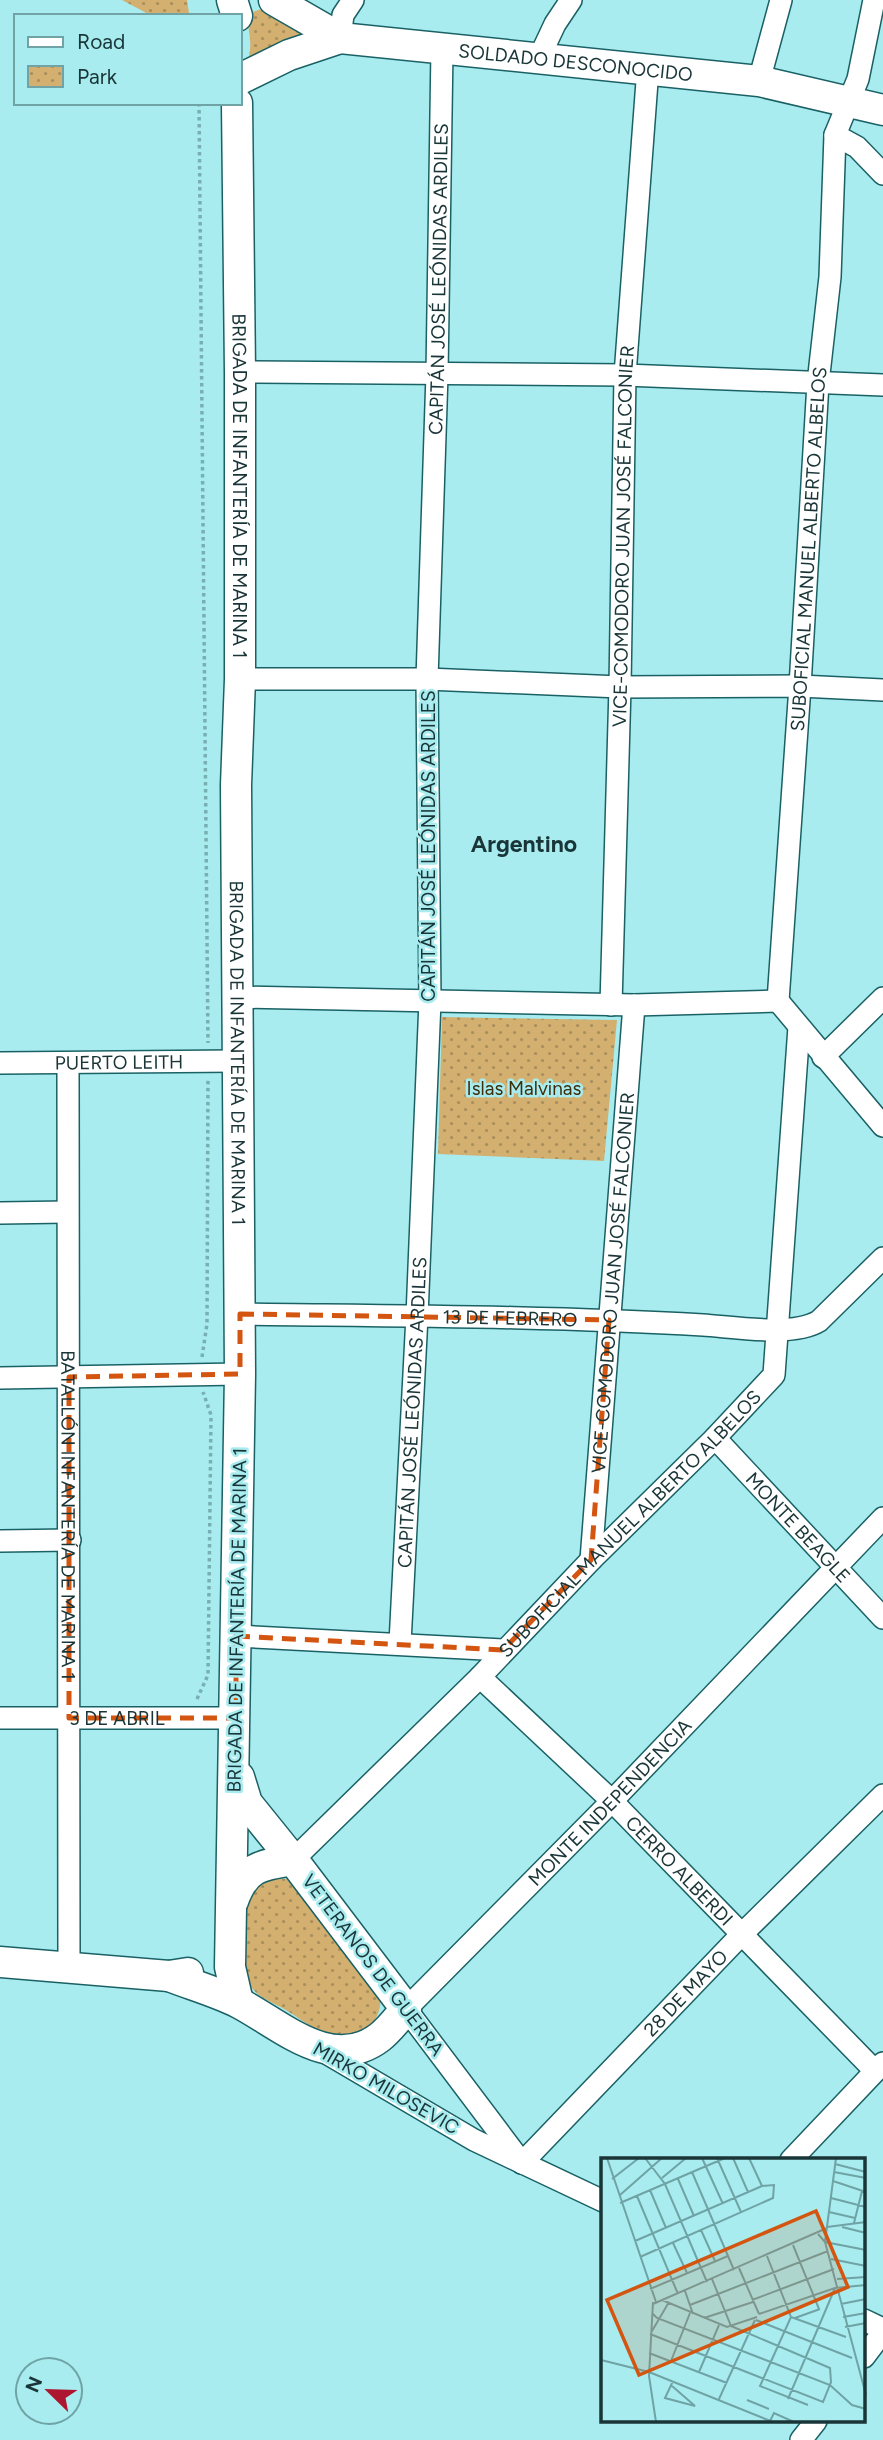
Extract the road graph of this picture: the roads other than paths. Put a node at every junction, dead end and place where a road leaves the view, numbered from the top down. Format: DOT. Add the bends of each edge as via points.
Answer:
graph roads {
  1 [pos="274,0"];
  2 [pos="353,0"];
  3 [pos="572,0"];
  4 [pos="781,0"];
  5 [pos="874,0"];
  6 [pos="340,38"];
  7 [pos="442,49"];
  8 [pos="539,58"];
  9 [pos="648,68"];
  10 [pos="242,78"];
  11 [pos="759,80"];
  12 [pos="849,101"];
  13 [pos="237,105"];
  14 [pos="883,110"];
  15 [pos="835,135"];
  16 [pos="883,174"];
  17 [pos="240,372"];
  18 [pos="437,374"];
  19 [pos="625,374"];
  20 [pos="818,383"];
  21 [pos="883,385"];
  22 [pos="240,679"];
  23 [pos="427,679"];
  24 [pos="800,686"];
  25 [pos="620,687"];
  26 [pos="883,690"];
  27 [pos="237,997"];
  28 [pos="883,998"];
  29 [pos="429,1001"];
  30 [pos="778,1001"];
  31 [pos="611,1005"];
  32 [pos="634,1005"];
  33 [pos="799,1027"];
  34 [pos="823,1057"];
  35 [pos="237,1060"];
  36 [pos="0,1063"];
  37 [pos="68,1063"];
  38 [pos="883,1126"];
  39 [pos="67,1212"];
  40 [pos="0,1213"];
  41 [pos="883,1258"];
  42 [pos="240,1314"];
  43 [pos="417,1316"];
  44 [pos="609,1320"];
  45 [pos="778,1329"];
  46 [pos="240,1374"];
  47 [pos="69,1377"];
  48 [pos="0,1378"];
  49 [pos="715,1438"];
  50 [pos="883,1518"];
  51 [pos="70,1540"];
  52 [pos="0,1541"];
  53 [pos="591,1560"];
  54 [pos="834,1568"];
  55 [pos="883,1618"];
  56 [pos="236,1636"];
  57 [pos="400,1643"];
  58 [pos="503,1650"];
  59 [pos="480,1676"];
  60 [pos="0,1718"];
  61 [pos="69,1718"];
  62 [pos="236,1718"];
  63 [pos="235,1763"];
  64 [pos="883,1795"];
  65 [pos="612,1801"];
  66 [pos="293,1860"];
  67 [pos="232,1903"];
  68 [pos="741,1935"];
  69 [pos="0,1962"];
  70 [pos="69,1967"];
  71 [pos="230,1967"];
  72 [pos="169,1976"];
  73 [pos="237,2003"];
  74 [pos="406,2010"];
  75 [pos="316,2047"];
  76 [pos="879,2067"];
  77 [pos="793,2158"];
  78 [pos="522,2163"];
  79 [pos="601,2200"];
  80 [pos="866,2321"];
  81 [pos="883,2330"];
  82 [pos="866,2354"];
  83 [pos="815,2422"];
  84 [pos="801,2440"];
  1 -- 6 [label="street, SOLDADO DESCONOCIDO"];
  2 -- 6 [label="street" via="342,15"];
  3 -- 8 [label="street"];
  4 -- 11 [label="street"];
  5 -- 12 [label="street, SUBOFICIAL MANUEL ALBERTO ALBELOS"];
  6 -- 7 [label="street, SOLDADO DESCONOCIDO"];
  6 -- 10 [label="street" via="289,55"];
  7 -- 8 [label="street, SOLDADO DESCONOCIDO"];
  7 -- 18 [label="street, CAPITÁN JOSÉ LEÓNIDAS ARDILES"];
  8 -- 9 [label="street, SOLDADO DESCONOCIDO"];
  9 -- 11 [label="street, SOLDADO DESCONOCIDO"];
  9 -- 19 [label="street, VICE-COMODORO JUAN JOSÉ FALCONIER"];
  11 -- 12 [label="street, SOLDADO DESCONOCIDO"];
  12 -- 14 [label="street, SOLDADO DESCONOCIDO"];
  12 -- 15 [label="street, SUBOFICIAL MANUEL ALBERTO ALBELOS"];
  13 -- 17 [label="street, BRIGADA DE INFANTERÍA DE MARINA 1"];
  15 -- 16 [label="street" via="857,147"];
  15 -- 20 [label="street, SUBOFICIAL MANUEL ALBERTO ALBELOS" via="830,277"];
  17 -- 18 [label="street"];
  17 -- 22 [label="street, BRIGADA DE INFANTERÍA DE MARINA 1"];
  18 -- 19 [label="street"];
  18 -- 23 [label="street, CAPITÁN JOSÉ LEÓNIDAS ARDILES"];
  19 -- 20 [label="street"];
  19 -- 25 [label="street, VICE-COMODORO JUAN JOSÉ FALCONIER"];
  20 -- 21 [label="street"];
  20 -- 24 [label="street, SUBOFICIAL MANUEL ALBERTO ALBELOS"];
  22 -- 23 [label="street"];
  22 -- 27 [label="street, BRIGADA DE INFANTERÍA DE MARINA 1"];
  23 -- 25 [label="street"];
  23 -- 29 [label="street, CAPITÁN JOSÉ LEÓNIDAS ARDILES"];
  24 -- 25 [label="street"];
  24 -- 26 [label="street"];
  24 -- 30 [label="street, SUBOFICIAL MANUEL ALBERTO ALBELOS"];
  25 -- 31 [label="street, VICE-COMODORO JUAN JOSÉ FALCONIER"];
  27 -- 29 [label="street"];
  27 -- 35 [label="street, BRIGADA DE INFANTERÍA DE MARINA 1"];
  28 -- 34 [label="street"];
  29 -- 31 [label="street"];
  29 -- 43 [label="street, CAPITÁN JOSÉ LEÓNIDAS ARDILES"];
  30 -- 32 [label="street"];
  30 -- 33 [label="street"];
  31 -- 32 [label="street"];
  32 -- 44 [label="street, VICE-COMODORO JUAN JOSÉ FALCONIER"];
  33 -- 34 [label="street"];
  33 -- 45 [label="street, SUBOFICIAL MANUEL ALBERTO ALBELOS"];
  34 -- 38 [label="street"];
  35 -- 37 [label="street, PUERTO LEITH"];
  35 -- 42 [label="street, BRIGADA DE INFANTERÍA DE MARINA 1"];
  36 -- 37 [label="street, PUERTO LEITH"];
  37 -- 39 [label="street, BATALLÓN INFANTERÍA DE MARINA 1"];
  39 -- 40 [label="street"];
  39 -- 47 [label="street, BATALLÓN INFANTERÍA DE MARINA 1"];
  41 -- 45 [label="street, 13 DE FEBRERO" via="819,1321 810,1327"];
  42 -- 43 [label="street, 13 DE FEBRERO"];
  42 -- 46 [label="street, BRIGADA DE INFANTERÍA DE MARINA 1"];
  43 -- 44 [label="street, 13 DE FEBRERO"];
  43 -- 57 [label="street, CAPITÁN JOSÉ LEÓNIDAS ARDILES"];
  44 -- 45 [label="street, 13 DE FEBRERO"];
  44 -- 53 [label="street, VICE-COMODORO JUAN JOSÉ FALCONIER"];
  45 -- 49 [label="street, SUBOFICIAL MANUEL ALBERTO ALBELOS" via="774,1375"];
  46 -- 47 [label="street"];
  46 -- 56 [label="street, BRIGADA DE INFANTERÍA DE MARINA 1"];
  47 -- 48 [label="street"];
  47 -- 51 [label="street, BATALLÓN INFANTERÍA DE MARINA 1"];
  49 -- 53 [label="street, SUBOFICIAL MANUEL ALBERTO ALBELOS"];
  49 -- 54 [label="street, MONTE BEAGLE"];
  50 -- 54 [label="street, MONTE INDEPENDENCIA"];
  51 -- 52 [label="street"];
  51 -- 61 [label="street, BATALLÓN INFANTERÍA DE MARINA 1"];
  53 -- 58 [label="street, SUBOFICIAL MANUEL ALBERTO ALBELOS"];
  54 -- 55 [label="street, MONTE BEAGLE"];
  54 -- 65 [label="street, MONTE INDEPENDENCIA"];
  56 -- 57 [label="street"];
  56 -- 62 [label="street, BRIGADA DE INFANTERÍA DE MARINA 1"];
  57 -- 58 [label="street"];
  58 -- 59 [label="street, SUBOFICIAL MANUEL ALBERTO ALBELOS"];
  59 -- 65 [label="street, CERRO ALBERDI"];
  59 -- 66 [label="street, SUBOFICIAL MANUEL ALBERTO ALBELOS"];
  60 -- 61 [label="street, 3 DE ABRIL"];
  61 -- 62 [label="street, 3 DE ABRIL"];
  61 -- 70 [label="street, BATALLÓN INFANTERÍA DE MARINA 1"];
  62 -- 63 [label="street, BRIGADA DE INFANTERÍA DE MARINA 1"];
  63 -- 66 [label="street, VETERANOS DE GUERRA" via="247,1803"];
  63 -- 67 [label="street, BRIGADA DE INFANTERÍA DE MARINA 1"];
  64 -- 68 [label="street, 28 DE MAYO"];
  65 -- 68 [label="street, CERRO ALBERDI"];
  65 -- 74 [label="street, MONTE INDEPENDENCIA"];
  66 -- 67 [label="street" via="249,1872"];
  66 -- 74 [label="street, VETERANOS DE GUERRA"];
  67 -- 71 [label="street, BRIGADA DE INFANTERÍA DE MARINA 1"];
  68 -- 76 [label="street, CERRO ALBERDI"];
  68 -- 78 [label="street, 28 DE MAYO"];
  69 -- 70 [label="street, MIRKO MILOSEVIC"];
  70 -- 72 [label="street, MIRKO MILOSEVIC"];
  71 -- 72 [label="street, MIRKO MILOSEVIC"];
  71 -- 73 [label="street, BRIGADA DE INFANTERÍA DE MARINA 1"];
  72 -- 73 [label="street, MIRKO MILOSEVIC"];
  73 -- 75 [label="street, MIRKO MILOSEVIC"];
  74 -- 75 [label="street, MONTE INDEPENDENCIA" via="379,2038 364,2045 337,2050"];
  74 -- 78 [label="street, VETERANOS DE GUERRA"];
  75 -- 78 [label="street, MIRKO MILOSEVIC" via="474,2140"];
  76 -- 77 [label="street"];
  78 -- 79 [label="street, MIRKO MILOSEVIC"];
  80 -- 81 [label="street"];
  81 -- 82 [label="street"];
  83 -- 84 [label="street"];
}
